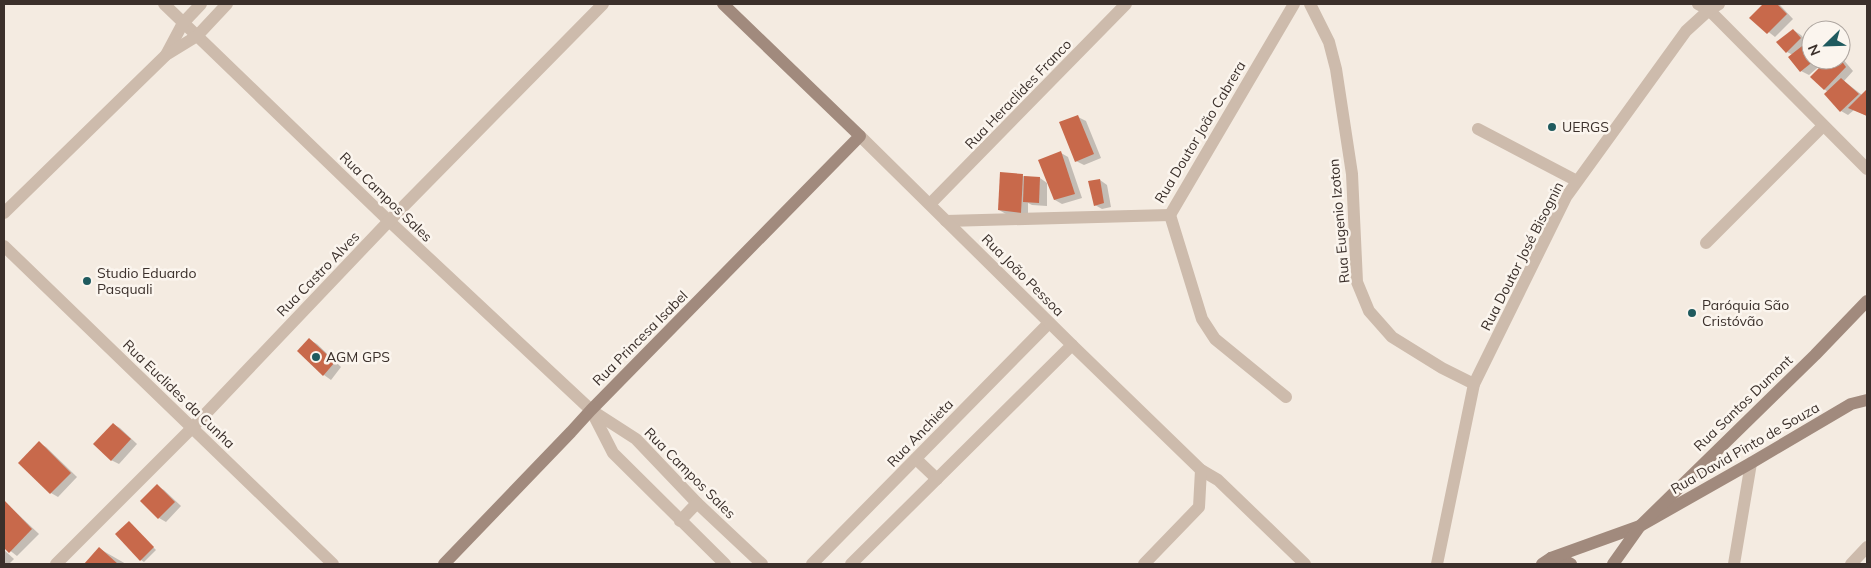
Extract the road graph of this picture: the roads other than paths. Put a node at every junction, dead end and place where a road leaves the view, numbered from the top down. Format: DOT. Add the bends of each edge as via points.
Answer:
graph roads {
  1 [pos="164,4"];
  2 [pos="201,4"];
  3 [pos="227,4"];
  4 [pos="603,4"];
  5 [pos="723,4"];
  6 [pos="1126,4"];
  7 [pos="1294,4"];
  8 [pos="1310,4"];
  9 [pos="1709,5"];
  10 [pos="183,23"];
  11 [pos="196,36"];
  12 [pos="166,55"];
  13 [pos="1823,126"];
  14 [pos="1478,129"];
  15 [pos="860,136"];
  16 [pos="1867,169"];
  17 [pos="1577,182"];
  18 [pos="930,204"];
  19 [pos="4,213"];
  20 [pos="1170,215"];
  21 [pos="946,220"];
  22 [pos="389,221"];
  23 [pos="1706,243"];
  24 [pos="4,246"];
  25 [pos="1867,301"];
  26 [pos="1049,323"];
  27 [pos="1072,345"];
  28 [pos="1474,384"];
  29 [pos="1286,397"];
  30 [pos="1867,400"];
  31 [pos="591,410"];
  32 [pos="193,427"];
  33 [pos="916,459"];
  34 [pos="1751,463"];
  35 [pos="1201,470"];
  36 [pos="937,479"];
  37 [pos="697,502"];
  38 [pos="680,521"];
  39 [pos="1640,526"];
  40 [pos="1867,547"];
  41 [pos="1547,561"];
  42 [pos="56,564"];
  43 [pos="333,564"];
  44 [pos="444,564"];
  45 [pos="725,564"];
  46 [pos="762,564"];
  47 [pos="812,564"];
  48 [pos="851,564"];
  49 [pos="1144,564"];
  50 [pos="1305,564"];
  51 [pos="1437,564"];
  52 [pos="1571,564"];
  53 [pos="1613,564"];
  54 [pos="1734,564"];
  55 [pos="1851,564"];
  1 -- 10 [label="street, Rua Campos Sales"];
  2 -- 10 [label="street"];
  3 -- 11 [label="street"];
  4 -- 22 [label="street, Rua Castro Alves"];
  5 -- 15 [label="main road, Rua João Pessoa"];
  6 -- 18 [label="street, Rua Heraclides Franco"];
  7 -- 20 [label="street, Rua Doutor João Cabrera"];
  8 -- 28 [label="street, Rua Eugenio Izoton" via="1329,42 1336,69 1352,174 1357,282 1369,310 1392,338"];
  9 -- 13 [label="street"];
  9 -- 17 [label="street, Rua Doutor José Bisognin" via="1686,31"];
  10 -- 11 [label="street, Rua Campos Sales"];
  10 -- 12 [label="street"];
  11 -- 12 [label="street"];
  11 -- 22 [label="street, Rua Campos Sales"];
  12 -- 19 [label="street"];
  13 -- 16 [label="street"];
  13 -- 23 [label="street"];
  14 -- 17 [label="street"];
  15 -- 18 [label="street, Rua João Pessoa"];
  15 -- 31 [label="main road, Rua Princesa Isabel"];
  17 -- 28 [label="street, Rua Doutor José Bisognin" via="1566,197"];
  18 -- 21 [label="street, Rua João Pessoa"];
  20 -- 21 [label="street, Rua Doutor João Cabrera"];
  20 -- 29 [label="street" via="1202,319 1215,338"];
  21 -- 26 [label="street, Rua João Pessoa"];
  22 -- 31 [label="street, Rua Campos Sales"];
  22 -- 32 [label="street, Rua Castro Alves"];
  24 -- 32 [label="street, Rua Euclides da Cunha"];
  25 -- 39 [label="main road, Rua Santos Dumont"];
  26 -- 27 [label="street, Rua João Pessoa"];
  26 -- 33 [label="street, Rua Anchieta"];
  27 -- 35 [label="street, Rua João Pessoa"];
  27 -- 36 [label="street"];
  28 -- 51 [label="street, Rua Doutor José Bisognin"];
  30 -- 34 [label="main road, Rua David Pinto de Souza" via="1851,404"];
  31 -- 37 [label="street, Rua Campos Sales" via="636,439"];
  31 -- 38 [label="street, Rua Campos Sales" via="612,453"];
  31 -- 44 [label="main road, Rua Princesa Isabel"];
  32 -- 42 [label="street, Rua Castro Alves"];
  32 -- 43 [label="street, Rua Euclides da Cunha"];
  33 -- 36 [label="street"];
  33 -- 47 [label="street, Rua Anchieta"];
  34 -- 39 [label="main road, Rua David Pinto de Souza"];
  34 -- 54 [label="street"];
  35 -- 49 [label="street" via="1199,508"];
  35 -- 50 [label="street, Rua João Pessoa" via="1218,480"];
  36 -- 48 [label="street"];
  37 -- 38 [label="street"];
  37 -- 46 [label="street, Rua Campos Sales"];
  38 -- 45 [label="street, Rua Campos Sales"];
  39 -- 41 [label="main road, Rua Santos Dumont"];
  39 -- 53 [label="main road, Rua Santos Dumont"];
  40 -- 55 [label="street"];
  41 -- 52 [label="main road, Rua Santos Dumont" via="1562,559"];
}
